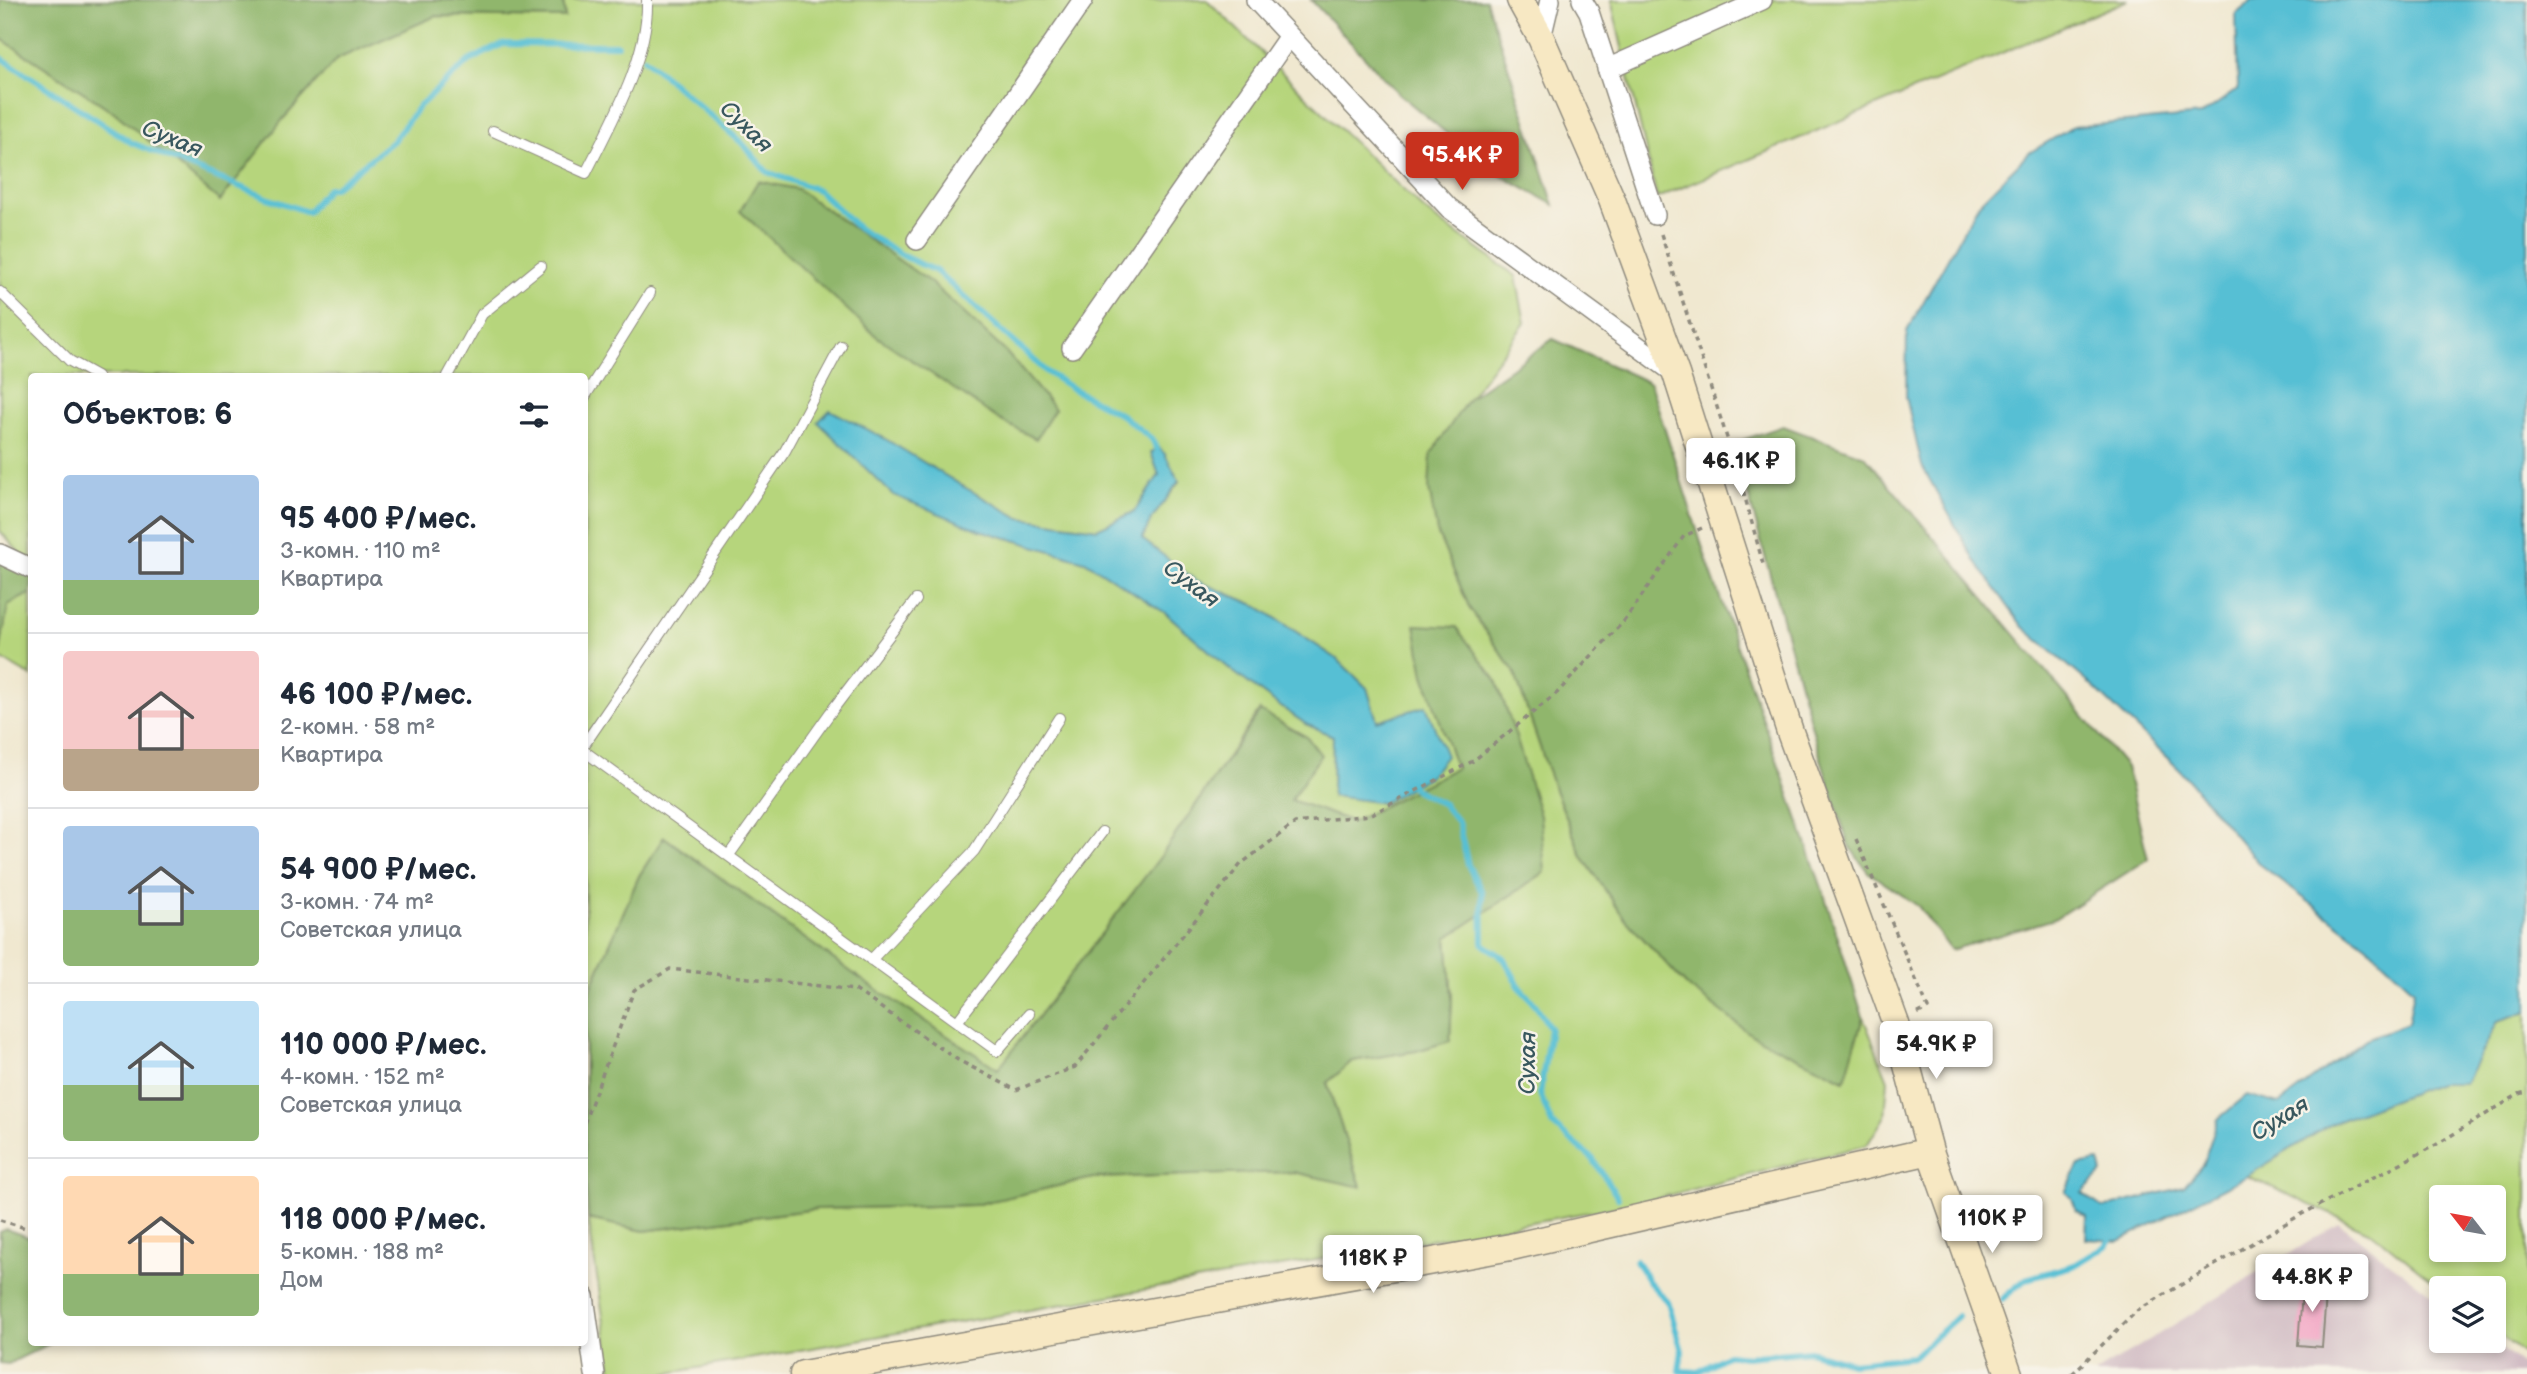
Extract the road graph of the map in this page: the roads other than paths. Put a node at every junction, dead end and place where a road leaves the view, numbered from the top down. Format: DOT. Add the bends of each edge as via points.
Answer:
graph roads {
  1 [pos="647,0"];
  2 [pos="1083,0"];
  3 [pos="1256,0"];
  4 [pos="1520,0"];
  5 [pos="1550,0"];
  6 [pos="1583,0"];
  7 [pos="1762,0"];
  8 [pos="1289,36"];
  9 [pos="1541,38"];
  10 [pos="1607,69"];
  11 [pos="493,131"];
  12 [pos="1655,215"];
  13 [pos="917,240"];
  14 [pos="541,266"];
  15 [pos="0,292"];
  16 [pos="650,293"];
  17 [pos="841,346"];
  18 [pos="1072,348"];
  19 [pos="92,373"];
  20 [pos="450,373"];
  21 [pos="1676,374"];
  22 [pos="588,392"];
  23 [pos="0,554"];
  24 [pos="28,567"];
  25 [pos="916,600"];
  26 [pos="1059,718"];
  27 [pos="588,738"];
  28 [pos="588,754"];
  29 [pos="1102,832"];
  30 [pos="729,855"];
  31 [pos="872,960"];
  32 [pos="1029,1014"];
  33 [pos="957,1022"];
  34 [pos="1930,1151"];
  35 [pos="588,1324"];
  36 [pos="873,1368"];
  37 [pos="595,1374"];
  38 [pos="803,1374"];
  39 [pos="2009,1374"];
  1 -- 11 [label="lane" via="648,20 627,91 586,173"];
  2 -- 13 [label="street"];
  3 -- 8 [label="street"];
  4 -- 9 [label="main road"];
  5 -- 9 [label="street"];
  6 -- 10 [label="street"];
  7 -- 10 [label="street"];
  8 -- 18 [label="street"];
  8 -- 21 [label="street" via="1450,208"];
  9 -- 21 [label="main road" via="1612,200"];
  10 -- 12 [label="street"];
  14 -- 20 [label="lane" via="482,314"];
  15 -- 19 [label="lane" via="71,361"];
  16 -- 22 [label="lane"];
  17 -- 27 [label="lane" via="785,451"];
  21 -- 34 [label="main road" via="1790,732 1896,1024"];
  23 -- 24 [label="street"];
  25 -- 30 [label="lane"];
  26 -- 31 [label="lane" via="974,851"];
  28 -- 30 [label="lane"];
  29 -- 33 [label="lane"];
  30 -- 31 [label="lane"];
  31 -- 33 [label="lane"];
  32 -- 33 [label="lane" via="997,1051"];
  34 -- 36 [label="main road" via="1511,1247"];
  34 -- 39 [label="main road"];
  35 -- 37 [label="street"];
  36 -- 38 [label="main road"];
}
